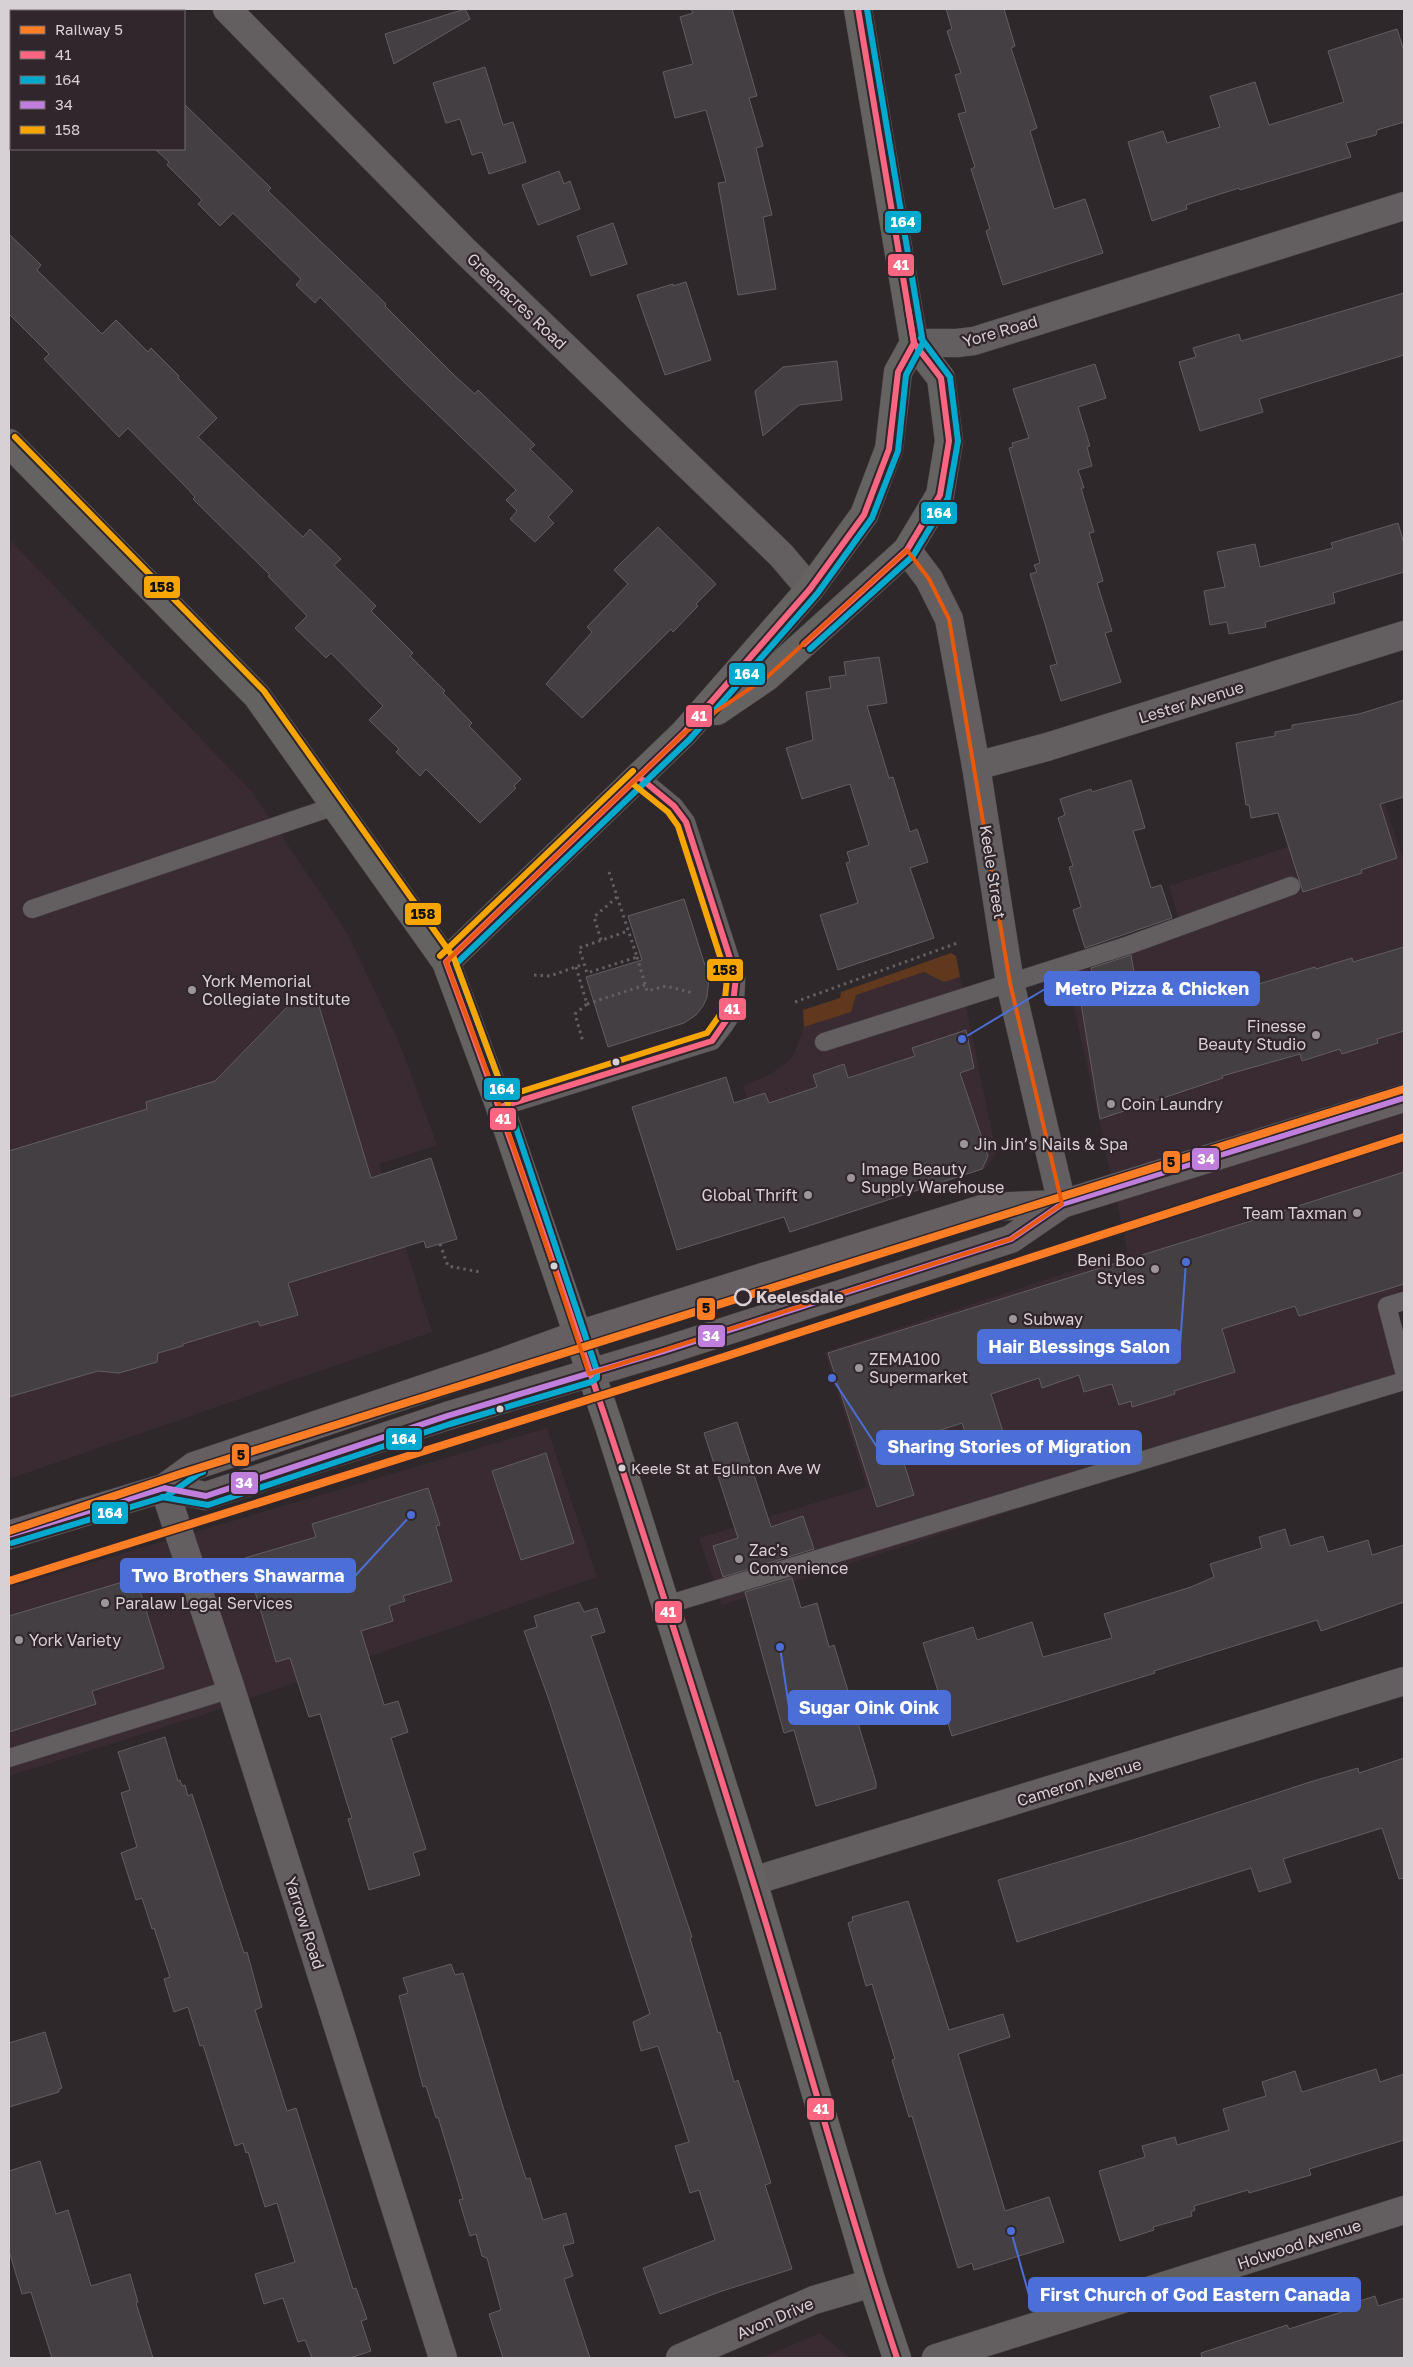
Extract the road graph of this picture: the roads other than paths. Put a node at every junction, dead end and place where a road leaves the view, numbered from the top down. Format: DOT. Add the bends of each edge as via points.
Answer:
graph roads {
  1 [pos="227,9"];
  2 [pos="858,9"];
  3 [pos="1404,206"];
  4 [pos="914,343"];
  5 [pos="9,443"];
  6 [pos="907,550"];
  7 [pos="810,589"];
  8 [pos="1404,635"];
  9 [pos="684,733"];
  10 [pos="976,766"];
  11 [pos="638,777"];
  12 [pos="334,806"];
  13 [pos="1291,886"];
  14 [pos="32,909"];
  15 [pos="446,962"];
  16 [pos="1010,984"];
  17 [pos="824,1042"];
  18 [pos="1404,1098"];
  19 [pos="500,1108"];
  20 [pos="1062,1204"];
  21 [pos="1404,1301"];
  22 [pos="577,1335"];
  23 [pos="1404,1371"];
  24 [pos="589,1374"];
  25 [pos="1404,1381"];
  26 [pos="164,1488"];
  27 [pos="9,1535"];
  28 [pos="666,1605"];
  29 [pos="1404,1680"];
  30 [pos="231,1689"];
  31 [pos="9,1758"];
  32 [pos="753,1881"];
  33 [pos="1404,2210"];
  34 [pos="872,2283"];
  35 [pos="443,2358"];
  36 [pos="680,2358"];
  37 [pos="897,2358"];
  38 [pos="936,2358"];
  1 -- 7 [label="street, Greenacres Road" via="464,250 781,555"];
  2 -- 4 [label="main road"];
  3 -- 4 [label="street, Yore Road" via="974,341"];
  4 -- 6 [label="main road" via="941,378 949,441 940,495"];
  4 -- 7 [label="main road" via="898,372 889,449 864,515"];
  5 -- 12 [label="main road" via="257,696"];
  6 -- 9 [label="main road" via="767,677"];
  6 -- 10 [label="street, Keele Street" via="929,578 949,619"];
  7 -- 9 [label="main road"];
  8 -- 10 [label="street, Lester Avenue" via="1047,747"];
  9 -- 11 [label="main road"];
  10 -- 16 [label="street, Keele Street"];
  11 -- 15 [label="main road"];
  11 -- 19 [label="lane" via="674,806 686,822 736,977 736,998 730,1019 712,1041"];
  12 -- 14 [label="lane"];
  12 -- 15 [label="main road"];
  13 -- 16 [label="lane"];
  15 -- 19 [label="main road"];
  16 -- 17 [label="lane"];
  16 -- 20 [label="street, Keele Street"];
  18 -- 20 [label="main road"];
  19 -- 22 [label="main road"];
  20 -- 22 [label="main road" via="988,1207"];
  20 -- 24 [label="main road" via="1011,1239"];
  21 -- 23 [label="lane" via="1387,1306"];
  22 -- 24 [label="main road"];
  22 -- 26 [label="main road" via="194,1466"];
  24 -- 26 [label="main road" via="447,1416 206,1496"];
  24 -- 28 [label="main road"];
  25 -- 28 [label="lane"];
  26 -- 27 [label="main road"];
  26 -- 30 [label="street, Yarrow Road"];
  28 -- 32 [label="main road"];
  29 -- 32 [label="street, Cameron Avenue"];
  30 -- 31 [label="lane"];
  30 -- 35 [label="street, Yarrow Road"];
  32 -- 34 [label="main road"];
  33 -- 38 [label="street, Holwood Avenue"];
  34 -- 36 [label="street, Avon Drive" via="814,2300"];
  34 -- 37 [label="main road"];
}
